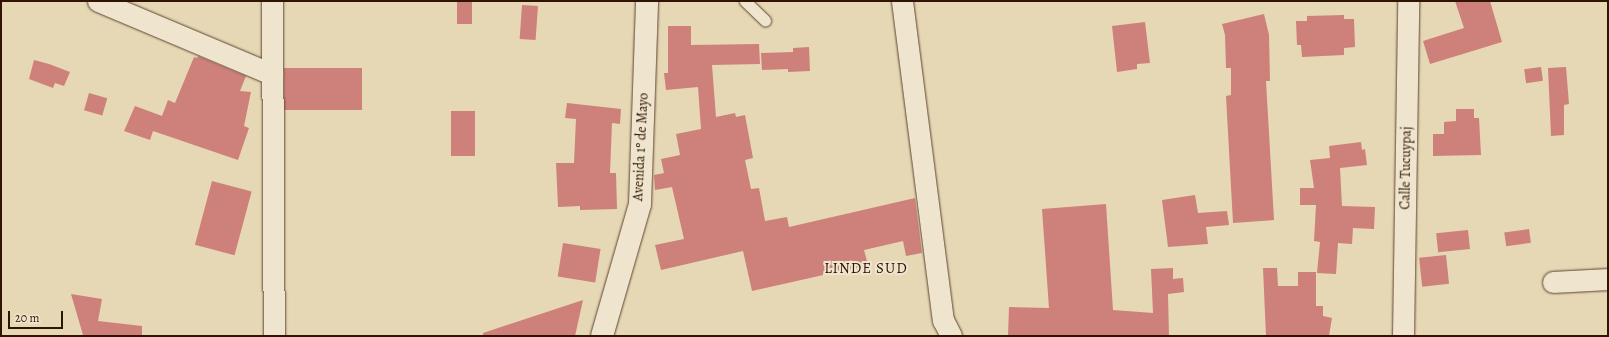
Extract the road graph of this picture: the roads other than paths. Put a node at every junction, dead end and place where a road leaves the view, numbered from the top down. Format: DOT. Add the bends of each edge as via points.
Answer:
graph roads {
  1 [pos="98,1"];
  2 [pos="272,1"];
  3 [pos="647,1"];
  4 [pos="745,1"];
  5 [pos="902,1"];
  6 [pos="1408,1"];
  7 [pos="765,20"];
  8 [pos="272,74"];
  9 [pos="1608,279"];
  10 [pos="1553,282"];
  11 [pos="274,336"];
  12 [pos="602,336"];
  13 [pos="951,336"];
  14 [pos="1404,336"];
  1 -- 8 [label="street"];
  2 -- 8 [label="street"];
  3 -- 12 [label="main road, Avenida 1º de Mayo" via="640,204"];
  4 -- 7 [label="lane"];
  5 -- 13 [label="street" via="943,320"];
  6 -- 14 [label="street, Calle Tucuypaj"];
  8 -- 11 [label="street"];
  9 -- 10 [label="street"];
}
